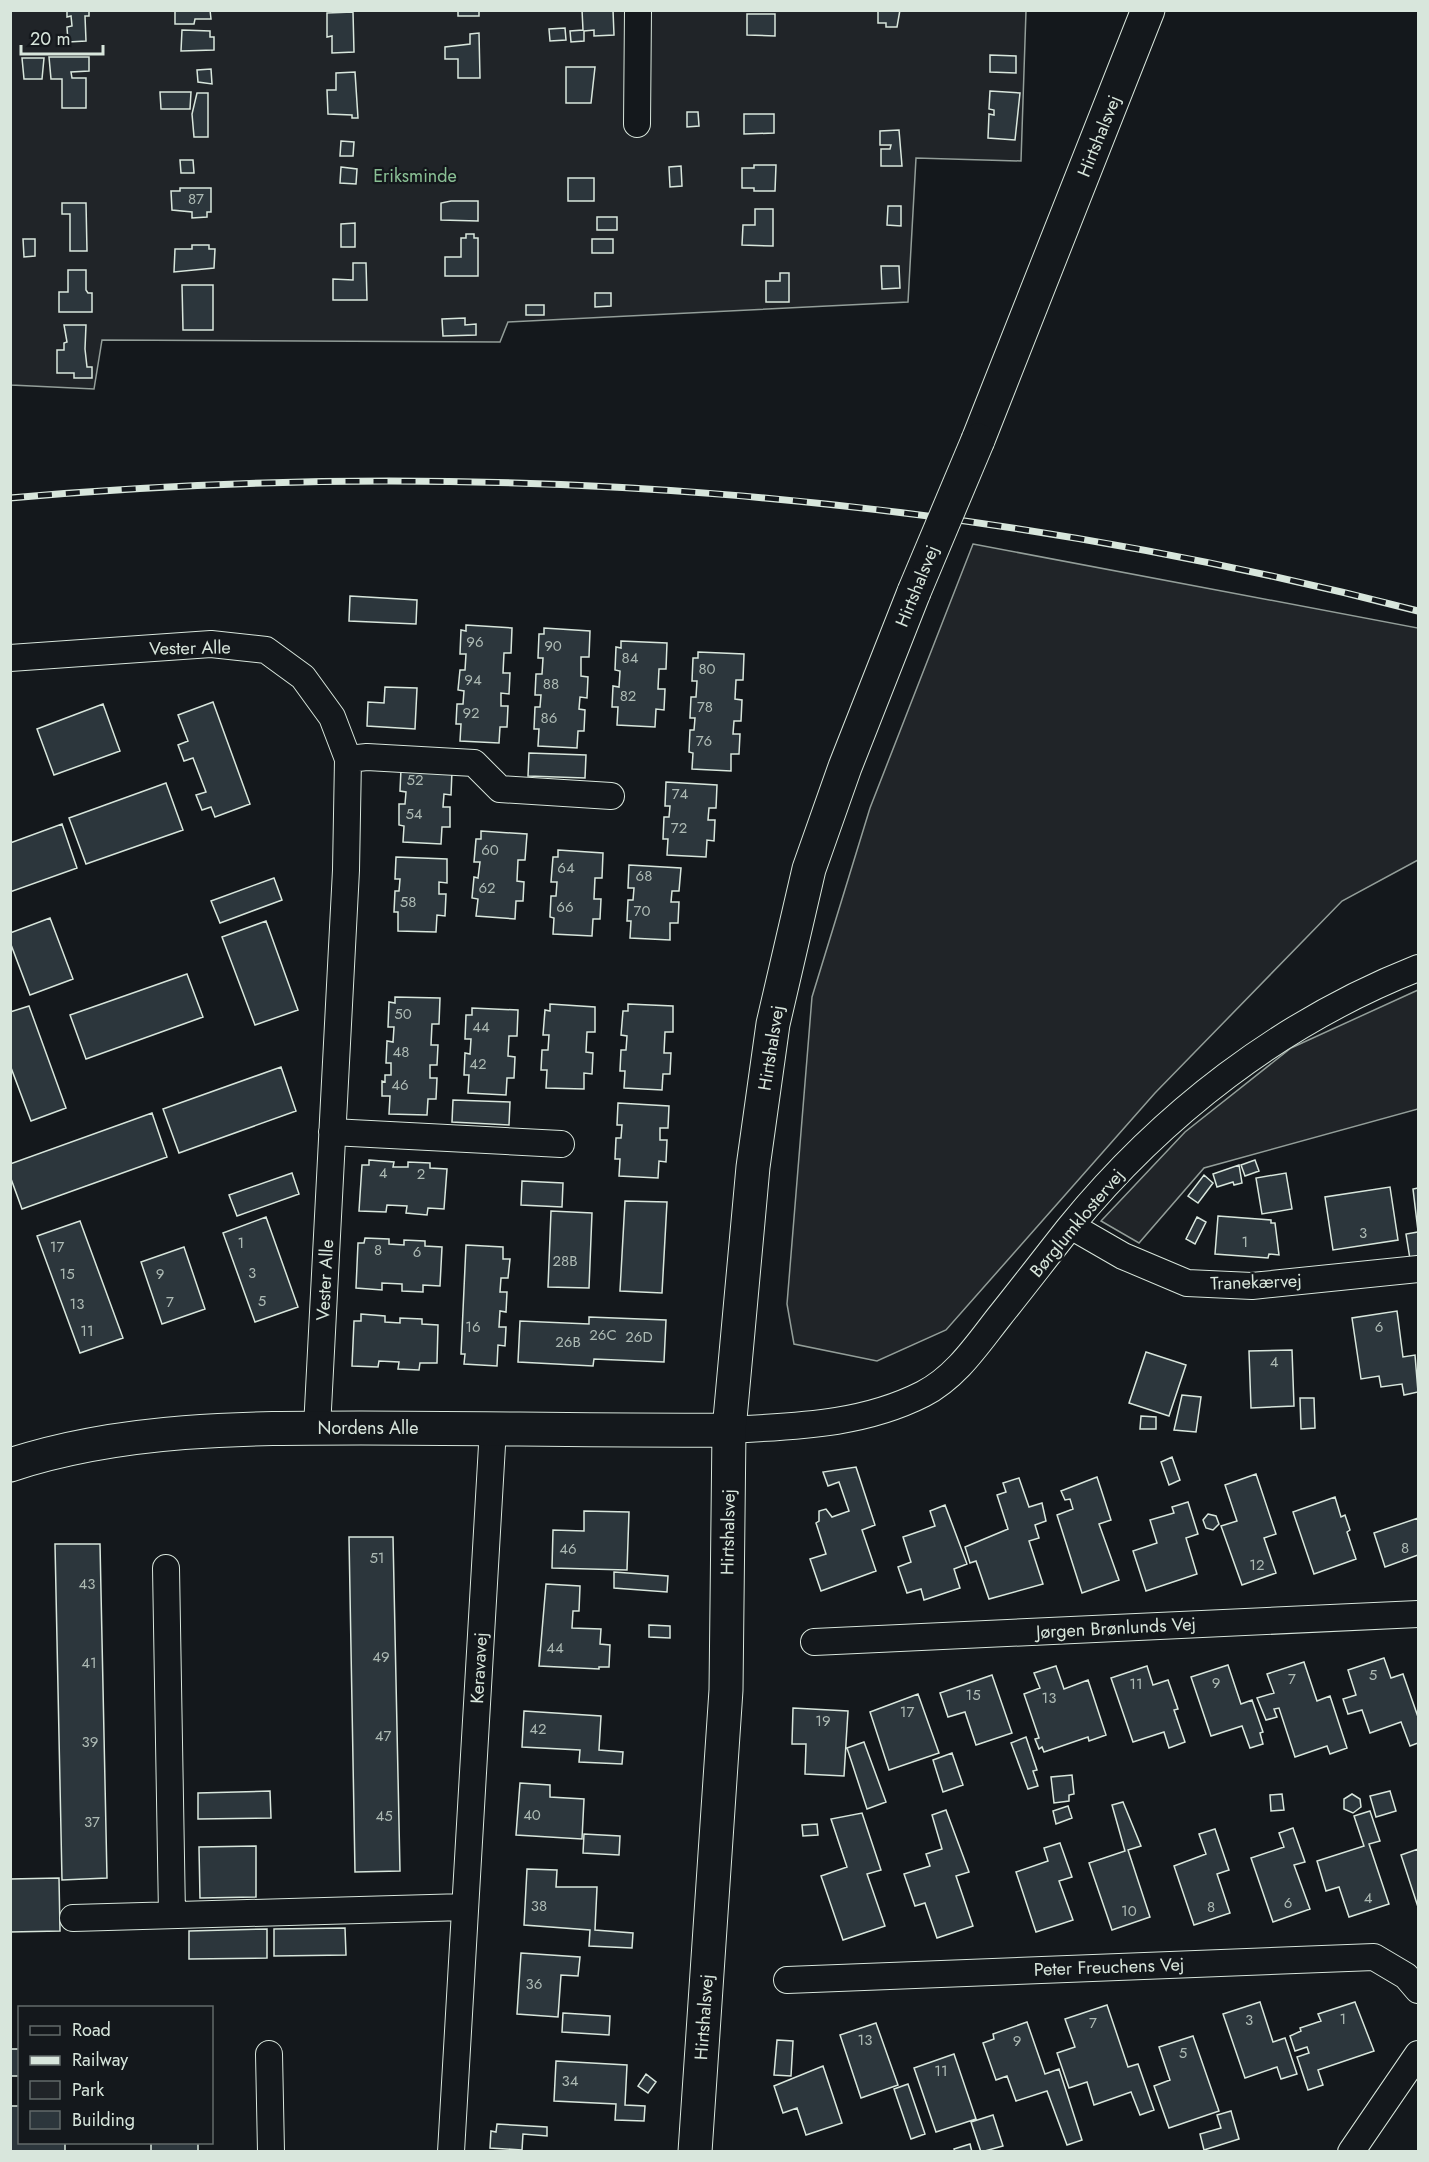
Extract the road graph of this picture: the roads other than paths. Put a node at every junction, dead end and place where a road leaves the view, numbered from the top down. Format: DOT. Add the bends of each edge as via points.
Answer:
graph roads {
  1 [pos="638,10"];
  2 [pos="1148,10"];
  3 [pos="637,124"];
  4 [pos="10,658"];
  5 [pos="348,759"];
  6 [pos="611,796"];
  7 [pos="1419,968"];
  8 [pos="333,1132"];
  9 [pos="561,1144"];
  10 [pos="1071,1226"];
  11 [pos="1419,1269"];
  12 [pos="317,1428"];
  13 [pos="493,1428"];
  14 [pos="729,1430"];
  15 [pos="10,1465"];
  16 [pos="166,1568"];
  17 [pos="1419,1614"];
  18 [pos="814,1642"];
  19 [pos="465,1907"];
  20 [pos="172,1915"];
  21 [pos="73,1918"];
  22 [pos="788,1980"];
  23 [pos="1419,1990"];
  24 [pos="269,2054"];
  25 [pos="1419,2054"];
  26 [pos="271,2151"];
  27 [pos="451,2151"];
  28 [pos="695,2151"];
  29 [pos="1351,2151"];
  1 -- 3 [label="street"];
  2 -- 14 [label="street, Hirtshalsvej, bridge" via="914,592 808,869 773,1023 753,1167"];
  4 -- 5 [label="street, Vester Alle" via="211,644 266,650 303,676 332,717"];
  5 -- 6 [label="street" via="474,764 500,789"];
  5 -- 8 [label="street, Vester Alle"];
  7 -- 10 [label="street, Børglumklostervej" via="1340,1004 1239,1067 1143,1147"];
  8 -- 9 [label="street"];
  8 -- 12 [label="street, Vester Alle"];
  10 -- 11 [label="street, Tranekærvej" via="1122,1256 1187,1283 1252,1286"];
  10 -- 14 [label="street, Børglumklostervej" via="962,1365 926,1393 886,1411 835,1423"];
  12 -- 13 [label="street, Nordens Alle"];
  12 -- 15 [label="street, Nordens Alle" via="181,1432 54,1450"];
  13 -- 14 [label="street, Nordens Alle"];
  13 -- 19 [label="street, Keravavej"];
  14 -- 28 [label="street, Hirtshalsvej" via="726,1690"];
  16 -- 20 [label="street"];
  17 -- 18 [label="street, Jørgen Brønlunds Vej"];
  19 -- 20 [label="street"];
  19 -- 27 [label="street, Keravavej"];
  20 -- 21 [label="street"];
  22 -- 23 [label="street, Peter Freuchens Vej" via="1374,1957 1406,1976"];
  24 -- 26 [label="street"];
  25 -- 29 [label="street"];
}
